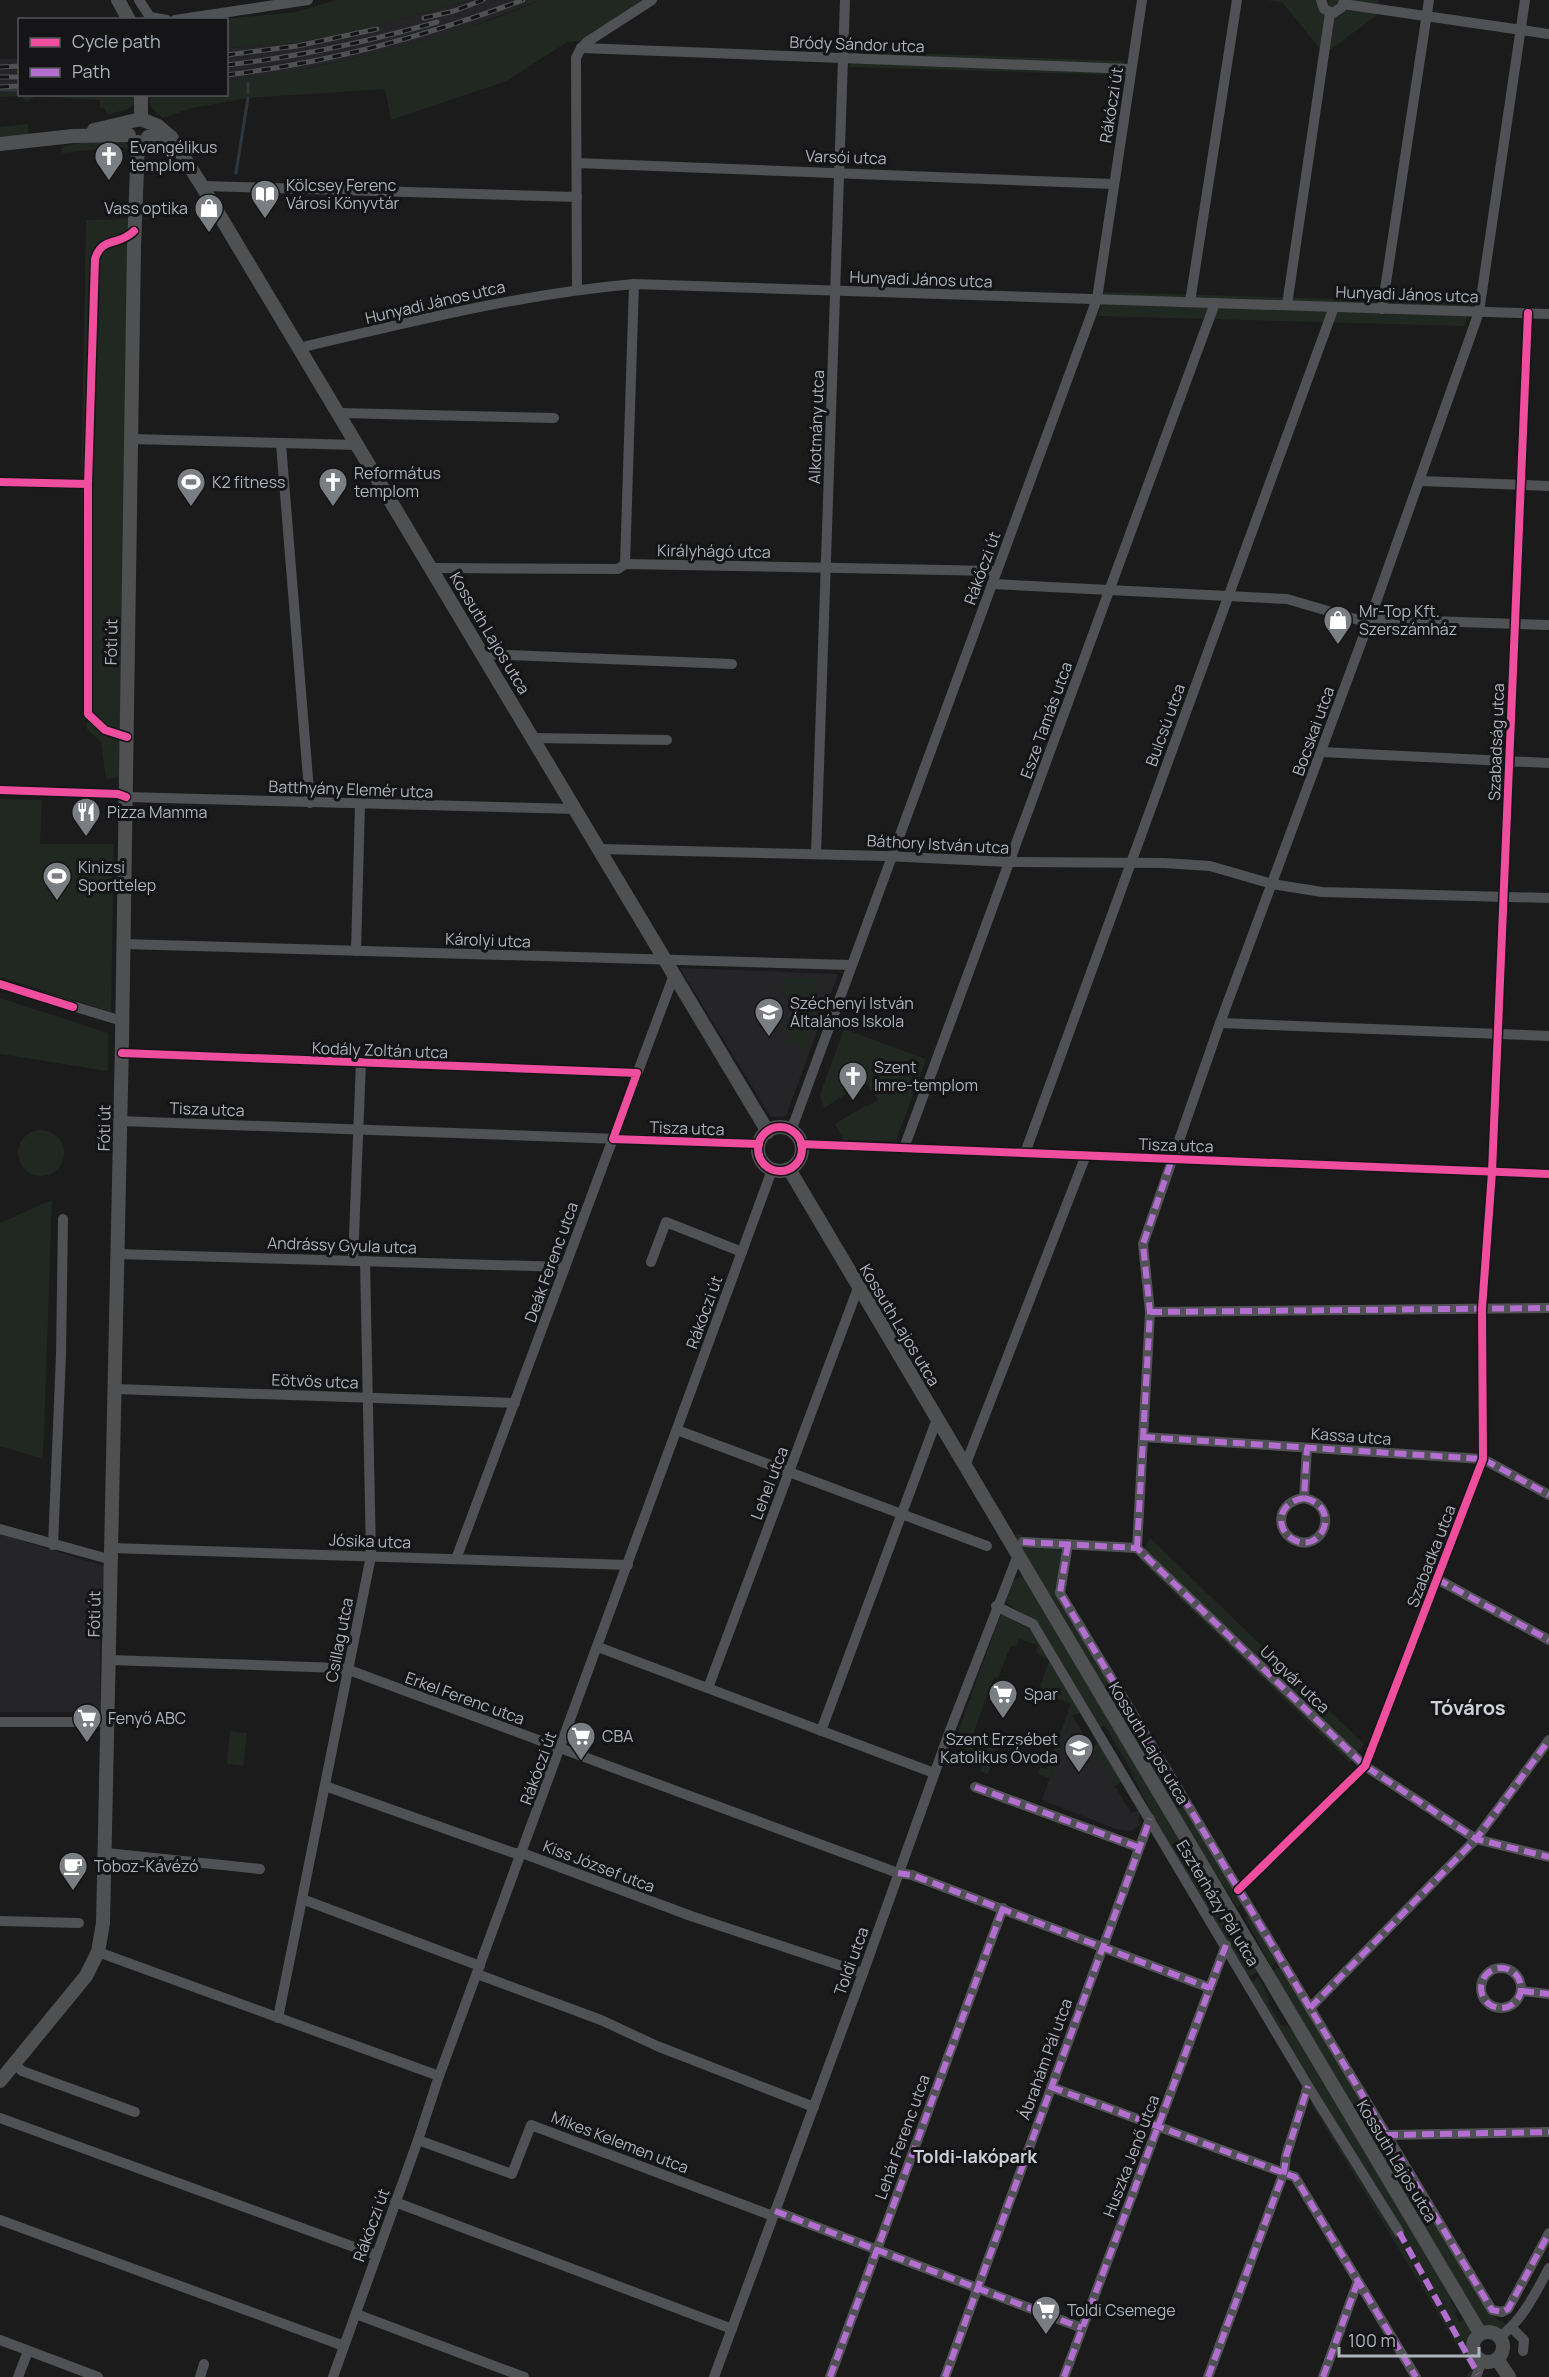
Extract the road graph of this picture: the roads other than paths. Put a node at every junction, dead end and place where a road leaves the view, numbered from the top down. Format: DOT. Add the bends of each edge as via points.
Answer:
graph roads {
  1 [pos="118,0"];
  2 [pos="138,0"];
  3 [pos="308,0"];
  4 [pos="652,0"];
  5 [pos="845,0"];
  6 [pos="1142,0"];
  7 [pos="1237,0"];
  8 [pos="1318,0"];
  9 [pos="1429,0"];
  10 [pos="1525,0"];
  11 [pos="294,2"];
  12 [pos="1343,2"];
  13 [pos="1330,13"];
  14 [pos="1427,16"];
  15 [pos="128,18"];
  16 [pos="156,18"];
  17 [pos="188,18"];
  18 [pos="1521,30"];
  19 [pos="1549,34"];
  20 [pos="581,48"];
  21 [pos="843,58"];
  22 [pos="1131,69"];
  23 [pos="141,99"];
  24 [pos="139,129"];
  25 [pos="0,144"];
  26 [pos="577,163"];
  27 [pos="839,171"];
  28 [pos="1114,184"];
  29 [pos="202,186"];
  30 [pos="577,197"];
  31 [pos="134,231"];
  32 [pos="634,285"];
  33 [pos="577,290"];
  34 [pos="835,291"];
  35 [pos="1096,299"];
  36 [pos="1190,302"];
  37 [pos="1215,303"];
  38 [pos="1287,305"];
  39 [pos="1334,307"];
  40 [pos="1382,309"];
  41 [pos="1479,312"];
  42 [pos="1528,313"];
  43 [pos="1549,314"];
  44 [pos="299,348"];
  45 [pos="340,413"];
  46 [pos="555,418"];
  47 [pos="131,439"];
  48 [pos="281,444"];
  49 [pos="358,445"];
  50 [pos="1420,481"];
  51 [pos="0,482"];
  52 [pos="88,484"];
  53 [pos="1521,485"];
  54 [pos="1549,486"];
  55 [pos="625,564"];
  56 [pos="432,568"];
  57 [pos="826,569"];
  58 [pos="996,571"];
  59 [pos="992,584"];
  60 [pos="1110,589"];
  61 [pos="1229,595"];
  62 [pos="1370,621"];
  63 [pos="1515,624"];
  64 [pos="1549,625"];
  65 [pos="483,654"];
  66 [pos="732,664"];
  67 [pos="127,737"];
  68 [pos="533,738"];
  69 [pos="667,740"];
  70 [pos="1321,752"];
  71 [pos="1509,761"];
  72 [pos="1549,763"];
  73 [pos="0,790"];
  74 [pos="126,797"];
  75 [pos="310,803"];
  76 [pos="360,804"];
  77 [pos="576,809"];
  78 [pos="600,849"];
  79 [pos="816,854"];
  80 [pos="892,856"];
  81 [pos="1010,862"];
  82 [pos="1131,862"];
  83 [pos="1272,884"];
  84 [pos="1503,896"];
  85 [pos="1549,898"];
  86 [pos="123,944"];
  87 [pos="356,951"];
  88 [pos="665,960"];
  89 [pos="851,965"];
  90 [pos="674,975"];
  91 [pos="0,984"];
  92 [pos="122,1021"];
  93 [pos="1220,1023"];
  94 [pos="1498,1034"];
  95 [pos="1549,1036"];
  96 [pos="122,1053"];
  97 [pos="361,1062"];
  98 [pos="638,1073"];
  99 [pos="120,1121"];
  100 [pos="358,1130"];
  101 [pos="791,1131"];
  102 [pos="768,1132"];
  103 [pos="613,1139"];
  104 [pos="759,1144"];
  105 [pos="801,1144"];
  106 [pos="904,1148"];
  107 [pos="1025,1153"];
  108 [pos="1086,1155"];
  109 [pos="1172,1159"];
  110 [pos="789,1169"];
  111 [pos="772,1170"];
  112 [pos="1492,1172"];
  113 [pos="1549,1174"];
  114 [pos="63,1219"];
  115 [pos="742,1252"];
  116 [pos="117,1254"];
  117 [pos="353,1261"];
  118 [pos="365,1261"];
  119 [pos="651,1262"];
  120 [pos="565,1267"];
  121 [pos="858,1288"];
  122 [pos="1549,1308"];
  123 [pos="1482,1309"];
  124 [pos="1150,1312"];
  125 [pos="115,1389"];
  126 [pos="368,1398"];
  127 [pos="514,1403"];
  128 [pos="937,1419"];
  129 [pos="677,1430"];
  130 [pos="1143,1437"];
  131 [pos="1307,1448"];
  132 [pos="1483,1460"];
  133 [pos="965,1466"];
  134 [pos="790,1472"];
  135 [pos="1549,1495"];
  136 [pos="1304,1498"];
  137 [pos="902,1514"];
  138 [pos="0,1529"];
  139 [pos="1068,1544"];
  140 [pos="53,1545"];
  141 [pos="987,1546"];
  142 [pos="1137,1548"];
  143 [pos="1021,1549"];
  144 [pos="111,1553"];
  145 [pos="371,1556"];
  146 [pos="456,1559"];
  147 [pos="628,1565"];
  148 [pos="1437,1579"];
  149 [pos="996,1606"];
  150 [pos="1549,1640"];
  151 [pos="598,1647"];
  152 [pos="110,1660"];
  153 [pos="349,1670"];
  154 [pos="708,1688"];
  155 [pos="0,1722"];
  156 [pos="108,1722"];
  157 [pos="821,1731"];
  158 [pos="1549,1740"];
  159 [pos="561,1749"];
  160 [pos="1365,1766"];
  161 [pos="934,1773"];
  162 [pos="325,1786"];
  163 [pos="975,1787"];
  164 [pos="1150,1819"];
  165 [pos="1476,1839"];
  166 [pos="1138,1847"];
  167 [pos="106,1853"];
  168 [pos="522,1853"];
  169 [pos="1549,1857"];
  170 [pos="260,1869"];
  171 [pos="898,1873"];
  172 [pos="1239,1890"];
  173 [pos="302,1899"];
  174 [pos="1003,1908"];
  175 [pos="0,1921"];
  176 [pos="79,1923"];
  177 [pos="1226,1945"];
  178 [pos="1102,1946"];
  179 [pos="98,1953"];
  180 [pos="478,1970"];
  181 [pos="863,1973"];
  182 [pos="1210,1988"];
  183 [pos="1521,1991"];
  184 [pos="1549,1994"];
  185 [pos="1310,2008"];
  186 [pos="278,2018"];
  187 [pos="15,2064"];
  188 [pos="439,2076"];
  189 [pos="0,2082"];
  190 [pos="1308,2086"];
  191 [pos="1051,2087"];
  192 [pos="814,2107"];
  193 [pos="135,2112"];
  194 [pos="0,2118"];
  195 [pos="1158,2126"];
  196 [pos="1549,2132"];
  197 [pos="1386,2135"];
  198 [pos="418,2140"];
  199 [pos="1284,2172"];
  200 [pos="395,2202"];
  201 [pos="774,2214"];
  202 [pos="0,2220"];
  203 [pos="1399,2232"];
  204 [pos="1549,2233"];
  205 [pos="876,2249"];
  206 [pos="376,2255"];
  207 [pos="1549,2268"];
  208 [pos="1358,2281"];
  209 [pos="977,2288"];
  210 [pos="356,2314"];
  211 [pos="1082,2328"];
  212 [pos="1512,2328"];
  213 [pos="732,2329"];
  214 [pos="1480,2333"];
  215 [pos="1500,2337"];
  216 [pos="0,2340"];
  217 [pos="344,2346"];
  218 [pos="28,2351"];
  219 [pos="1523,2351"];
  220 [pos="1497,2359"];
  221 [pos="1482,2361"];
  222 [pos="204,2364"];
  223 [pos="18,2377"];
  224 [pos="98,2377"];
  225 [pos="200,2377"];
  226 [pos="333,2377"];
  227 [pos="524,2377"];
  228 [pos="714,2377"];
  229 [pos="830,2377"];
  230 [pos="945,2377"];
  231 [pos="1064,2377"];
  232 [pos="1208,2377"];
  233 [pos="1323,2377"];
  234 [pos="1416,2377"];
  235 [pos="1476,2377"];
  236 [pos="1509,2377"];
  1 -- 15 [label="street"];
  2 -- 16 [label="street" via="150,17"];
  3 -- 11 [label="street"];
  4 -- 20 [label="street"];
  5 -- 21 [label="street, Alkotmány utca"];
  6 -- 22 [label="street, Rákóczi út"];
  7 -- 36 [label="street"];
  8 -- 13 [label="street"];
  9 -- 14 [label="street"];
  10 -- 18 [label="street, Bocskai utca"];
  11 -- 17 [label="street"];
  12 -- 13 [label="street" via="1337,12"];
  12 -- 14 [label="street"];
  13 -- 38 [label="street"];
  14 -- 18 [label="street"];
  14 -- 40 [label="street"];
  18 -- 19 [label="street"];
  18 -- 41 [label="street, Bocskai utca"];
  20 -- 21 [label="street, Bródy Sándor utca"];
  20 -- 26 [label="street" via="576,58"];
  21 -- 22 [label="street, Bródy Sándor utca"];
  21 -- 27 [label="street, Alkotmány utca"];
  22 -- 28 [label="street, Rákóczi út"];
  23 -- 24 [label="street, Fóti út"];
  24 -- 25 [label="street"];
  24 -- 29 [label="street, Kossuth Lajos utca" via="168,142 181,153"];
  24 -- 31 [label="street, Fóti út"];
  26 -- 27 [label="street, Varsói utca"];
  26 -- 30 [label="street"];
  27 -- 28 [label="street, Varsói utca"];
  27 -- 34 [label="street, Alkotmány utca"];
  28 -- 35 [label="street, Rákóczi út"];
  29 -- 30 [label="street"];
  29 -- 44 [label="street, Kossuth Lajos utca"];
  30 -- 33 [label="street"];
  31 -- 47 [label="street, Fóti út"];
  31 -- 52 [label="street" via="127,238 104,244 95,259"];
  32 -- 33 [label="street, Hunyadi János utca"];
  32 -- 34 [label="street, Hunyadi János utca"];
  32 -- 55 [label="street"];
  33 -- 44 [label="street, Hunyadi János utca" via="443,314"];
  34 -- 35 [label="street, Hunyadi János utca"];
  34 -- 57 [label="street, Alkotmány utca"];
  35 -- 36 [label="street, Hunyadi János utca"];
  35 -- 58 [label="street, Rákóczi út"];
  36 -- 37 [label="street, Hunyadi János utca"];
  37 -- 38 [label="street, Hunyadi János utca"];
  37 -- 60 [label="street, Esze Tamás utca"];
  38 -- 39 [label="street, Hunyadi János utca"];
  39 -- 40 [label="street, Hunyadi János utca"];
  39 -- 61 [label="street, Bulcsú utca"];
  40 -- 41 [label="street, Hunyadi János utca"];
  41 -- 42 [label="street, Hunyadi János utca"];
  41 -- 50 [label="street, Bocskai utca"];
  42 -- 43 [label="street, Hunyadi János utca"];
  42 -- 53 [label="street, Szabadság utca"];
  44 -- 45 [label="street, Kossuth Lajos utca"];
  45 -- 46 [label="street"];
  45 -- 49 [label="street, Kossuth Lajos utca"];
  47 -- 48 [label="street"];
  47 -- 67 [label="street, Fóti út"];
  48 -- 49 [label="street"];
  48 -- 75 [label="street"];
  49 -- 56 [label="street, Kossuth Lajos utca"];
  50 -- 53 [label="street"];
  50 -- 62 [label="street, Bocskai utca"];
  51 -- 52 [label="street"];
  52 -- 67 [label="street" via="88,714 105,730"];
  53 -- 54 [label="street"];
  53 -- 63 [label="street, Szabadság utca"];
  55 -- 56 [label="street, Királyhágó utca" via="618,569"];
  55 -- 57 [label="street, Királyhágó utca"];
  56 -- 65 [label="street, Kossuth Lajos utca"];
  57 -- 58 [label="street, Királyhágó utca"];
  57 -- 79 [label="street, Alkotmány utca"];
  58 -- 59 [label="street, Rákóczi út"];
  59 -- 60 [label="street"];
  59 -- 80 [label="street, Rákóczi út"];
  60 -- 61 [label="street"];
  60 -- 81 [label="street, Esze Tamás utca"];
  61 -- 62 [label="street" via="1287,599"];
  61 -- 82 [label="street, Bulcsú utca"];
  62 -- 63 [label="street"];
  62 -- 70 [label="street, Bocskai utca"];
  63 -- 64 [label="street"];
  63 -- 71 [label="street, Szabadság utca"];
  65 -- 66 [label="street"];
  65 -- 68 [label="street, Kossuth Lajos utca"];
  67 -- 74 [label="street, Fóti út"];
  68 -- 69 [label="street"];
  68 -- 77 [label="street, Kossuth Lajos utca"];
  70 -- 71 [label="street"];
  70 -- 83 [label="street, Bocskai utca"];
  71 -- 72 [label="street"];
  71 -- 84 [label="street, Szabadság utca"];
  73 -- 74 [label="street, Batthyány Elemér utca"];
  74 -- 75 [label="street, Batthyány Elemér utca"];
  74 -- 86 [label="street, Fóti út"];
  75 -- 76 [label="street, Batthyány Elemér utca"];
  76 -- 77 [label="street, Batthyány Elemér utca"];
  76 -- 87 [label="street"];
  77 -- 78 [label="street, Kossuth Lajos utca"];
  78 -- 79 [label="street, Báthory István utca"];
  78 -- 88 [label="street, Kossuth Lajos utca"];
  79 -- 80 [label="street, Báthory István utca"];
  80 -- 81 [label="street, Báthory István utca"];
  80 -- 89 [label="street, Rákóczi út"];
  81 -- 82 [label="street, Báthory István utca"];
  81 -- 106 [label="street, Esze Tamás utca"];
  82 -- 83 [label="street, Báthory István utca" via="1210,866"];
  82 -- 107 [label="street, Bulcsú utca"];
  83 -- 84 [label="street, Báthory István utca" via="1322,892"];
  83 -- 93 [label="street, Bocskai utca"];
  84 -- 85 [label="street, Báthory István utca"];
  84 -- 94 [label="street, Szabadság utca"];
  86 -- 87 [label="street, Károlyi utca"];
  86 -- 92 [label="street, Fóti út"];
  87 -- 88 [label="street, Károlyi utca"];
  88 -- 89 [label="street, Károlyi utca"];
  88 -- 90 [label="street, Kossuth Lajos utca"];
  89 -- 101 [label="street, Rákóczi út"];
  90 -- 98 [label="street, Deák Ferenc utca"];
  90 -- 102 [label="street, Kossuth Lajos utca"];
  91 -- 92 [label="street"];
  92 -- 96 [label="street, Fóti út"];
  93 -- 94 [label="street"];
  93 -- 109 [label="street, Bocskai utca"];
  94 -- 95 [label="street"];
  94 -- 112 [label="street, Szabadság utca"];
  96 -- 97 [label="street, Kodály Zoltán utca"];
  96 -- 99 [label="street, Fóti út"];
  97 -- 98 [label="street, Kodály Zoltán utca"];
  97 -- 100 [label="street"];
  98 -- 103 [label="street, Deák Ferenc utca"];
  99 -- 100 [label="street, Tisza utca"];
  99 -- 116 [label="street, Fóti út"];
  100 -- 103 [label="street, Tisza utca"];
  100 -- 117 [label="street"];
  101 -- 102 [label="street" via="779,1128"];
  101 -- 105 [label="street"];
  102 -- 104 [label="street"];
  103 -- 104 [label="street, Tisza utca"];
  103 -- 120 [label="street, Deák Ferenc utca"];
  104 -- 111 [label="street" via="760,1157"];
  105 -- 106 [label="street, Tisza utca"];
  105 -- 110 [label="street" via="801,1156"];
  106 -- 107 [label="street, Tisza utca"];
  107 -- 108 [label="street, Tisza utca"];
  108 -- 109 [label="street, Tisza utca"];
  108 -- 133 [label="street"];
  109 -- 112 [label="street, Tisza utca"];
  109 -- 124 [label="street, Bocskai utca" via="1143,1244"];
  110 -- 111 [label="street"];
  110 -- 121 [label="street, Kossuth Lajos utca"];
  111 -- 115 [label="street, Rákóczi út"];
  112 -- 113 [label="street, Tisza utca"];
  112 -- 123 [label="street, Szabadka utca"];
  114 -- 140 [label="street"];
  115 -- 119 [label="street" via="666,1222"];
  115 -- 129 [label="street, Rákóczi út"];
  116 -- 117 [label="street, Andrássy Gyula utca"];
  116 -- 125 [label="street, Fóti út"];
  117 -- 118 [label="street, Andrássy Gyula utca"];
  118 -- 120 [label="street, Andrássy Gyula utca"];
  118 -- 126 [label="street, Csillag utca"];
  120 -- 127 [label="street, Deák Ferenc utca"];
  121 -- 128 [label="street, Kossuth Lajos utca"];
  121 -- 134 [label="street, Lehel utca"];
  122 -- 123 [label="street"];
  123 -- 124 [label="street"];
  123 -- 132 [label="street, Szabadka utca"];
  124 -- 130 [label="street, Bocskai utca"];
  125 -- 126 [label="street, Eötvös utca"];
  125 -- 144 [label="street, Fóti út"];
  126 -- 127 [label="street, Eötvös utca"];
  126 -- 145 [label="street, Csillag utca"];
  127 -- 146 [label="street, Deák Ferenc utca"];
  128 -- 133 [label="street, Kossuth Lajos utca"];
  128 -- 137 [label="street"];
  129 -- 134 [label="street"];
  129 -- 147 [label="street, Rákóczi út"];
  130 -- 131 [label="street, Kassa utca"];
  130 -- 142 [label="street, Bocskai utca"];
  131 -- 132 [label="street, Kassa utca"];
  131 -- 136 [label="street"];
  132 -- 135 [label="street, Kassa utca"];
  132 -- 148 [label="street, Szabadka utca"];
  133 -- 143 [label="street, Kossuth Lajos utca"];
  134 -- 137 [label="street"];
  134 -- 154 [label="street, Lehel utca"];
  136 -- 136 [label="street" via="1286,1507 1281,1520 1290,1538 1304,1543 1318,1538 1325,1525 1323,1510"];
  137 -- 141 [label="street"];
  137 -- 157 [label="street"];
  138 -- 140 [label="street, Jósika utca"];
  139 -- 142 [label="street"];
  139 -- 143 [label="street"];
  139 -- 172 [label="street, Kossuth Lajos utca" via="1060,1593"];
  140 -- 144 [label="street, Jósika utca" via="105,1558"];
  142 -- 160 [label="street, Ungvár utca"];
  143 -- 149 [label="street, Toldi utca"];
  143 -- 214 [label="street, Kossuth Lajos utca"];
  144 -- 145 [label="street, Jósika utca"];
  144 -- 152 [label="street, Fóti út"];
  145 -- 146 [label="street, Jósika utca"];
  145 -- 153 [label="street, Csillag utca"];
  146 -- 147 [label="street, Jósika utca"];
  147 -- 151 [label="street, Rákóczi út"];
  148 -- 150 [label="street"];
  148 -- 160 [label="street, Szabadka utca"];
  149 -- 161 [label="street, Toldi utca"];
  149 -- 164 [label="street, Eszterházy Pál utca" via="1033,1624"];
  151 -- 154 [label="street"];
  151 -- 159 [label="street, Rákóczi út"];
  152 -- 153 [label="street, Erkel Ferenc utca"];
  152 -- 156 [label="street, Fóti út"];
  153 -- 159 [label="street, Erkel Ferenc utca"];
  153 -- 162 [label="street, Csillag utca"];
  154 -- 157 [label="street"];
  155 -- 156 [label="street"];
  156 -- 167 [label="street, Fóti út"];
  157 -- 161 [label="street"];
  158 -- 165 [label="street"];
  159 -- 168 [label="street, Rákóczi út"];
  159 -- 171 [label="street, Erkel Ferenc utca"];
  160 -- 165 [label="street, Ungvár utca"];
  160 -- 172 [label="street, Szabadka utca"];
  161 -- 171 [label="street, Toldi utca"];
  162 -- 168 [label="street, Kiss József utca"];
  162 -- 173 [label="street, Csillag utca"];
  163 -- 166 [label="street"];
  164 -- 166 [label="street, Ábrahám Pál utca"];
  164 -- 177 [label="street, Eszterházy Pál utca"];
  165 -- 169 [label="street, Ungvár utca"];
  165 -- 185 [label="street"];
  166 -- 178 [label="street, Ábrahám Pál utca"];
  167 -- 170 [label="street"];
  167 -- 179 [label="street, Fóti út" via="104,1923"];
  168 -- 180 [label="street, Rákóczi út"];
  168 -- 181 [label="street, Kiss József utca" via="691,1916"];
  171 -- 174 [label="street, Erkel Ferenc utca"];
  171 -- 181 [label="street, Toldi utca"];
  172 -- 185 [label="street, Kossuth Lajos utca"];
  173 -- 180 [label="street"];
  173 -- 186 [label="street, Csillag utca"];
  174 -- 178 [label="street, Erkel Ferenc utca"];
  174 -- 205 [label="street, Lehár Ferenc utca"];
  175 -- 176 [label="street"];
  177 -- 182 [label="street, Huszka Jenő utca"];
  177 -- 190 [label="street, Eszterházy Pál utca"];
  178 -- 182 [label="street, Erkel Ferenc utca"];
  178 -- 191 [label="street, Ábrahám Pál utca"];
  179 -- 186 [label="street"];
  179 -- 187 [label="street, Fóti út" via="86,1976"];
  180 -- 188 [label="street, Rákóczi út"];
  180 -- 192 [label="street"];
  181 -- 192 [label="street, Toldi utca"];
  182 -- 195 [label="street, Huszka Jenő utca"];
  183 -- 184 [label="street"];
  185 -- 197 [label="street, Kossuth Lajos utca"];
  186 -- 188 [label="street"];
  187 -- 189 [label="street, Fóti út"];
  187 -- 193 [label="street" via="22,2071"];
  188 -- 198 [label="street, Rákóczi út"];
  190 -- 199 [label="street"];
  190 -- 203 [label="street, Eszterházy Pál utca"];
  191 -- 195 [label="street"];
  191 -- 209 [label="street, Ábrahám Pál utca"];
  192 -- 201 [label="street, Toldi utca"];
  194 -- 206 [label="street"];
  195 -- 199 [label="street"];
  195 -- 211 [label="street, Huszka Jenő utca"];
  196 -- 197 [label="street"];
  197 -- 204 [label="street, Kossuth Lajos utca" via="1491,2310 1508,2309"];
  198 -- 200 [label="street, Rákóczi út"];
  198 -- 201 [label="street, Mikes Kelemen utca" via="512,2174 531,2125"];
  199 -- 208 [label="street" via="1295,2177"];
  199 -- 232 [label="street"];
  200 -- 206 [label="street, Rákóczi út"];
  200 -- 213 [label="street"];
  201 -- 205 [label="street"];
  201 -- 213 [label="street, Toldi utca"];
  202 -- 217 [label="street"];
  205 -- 209 [label="street"];
  205 -- 229 [label="street, Lehár Ferenc utca"];
  206 -- 210 [label="street, Rákóczi út"];
  207 -- 212 [label="street"];
  208 -- 233 [label="street"];
  208 -- 234 [label="street"];
  209 -- 211 [label="street"];
  209 -- 230 [label="street, Ábrahám Pál utca"];
  210 -- 217 [label="street, Rákóczi út"];
  210 -- 227 [label="street"];
  211 -- 231 [label="street, Huszka Jenő utca"];
  212 -- 215 [label="street"];
  212 -- 219 [label="street" via="1524,2340"];
  213 -- 228 [label="street, Toldi utca"];
  214 -- 215 [label="street" via="1491,2332"];
  214 -- 221 [label="street" via="1473,2350"];
  215 -- 220 [label="street" via="1503,2351"];
  216 -- 218 [label="street"];
  217 -- 226 [label="street, Rákóczi út"];
  218 -- 223 [label="street"];
  218 -- 224 [label="street"];
  220 -- 221 [label="street"];
  220 -- 236 [label="street"];
  221 -- 235 [label="street"];
  222 -- 225 [label="street"];
}
